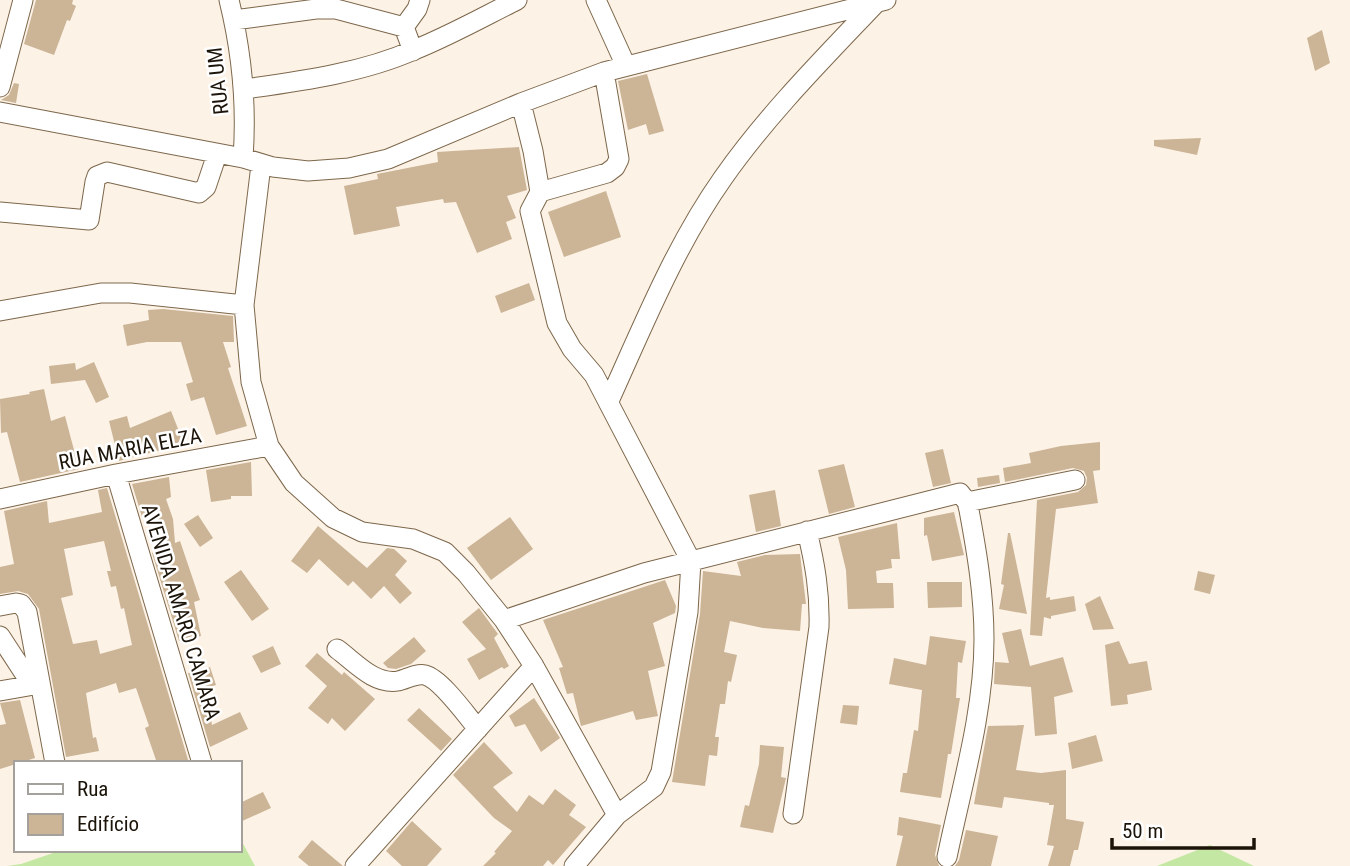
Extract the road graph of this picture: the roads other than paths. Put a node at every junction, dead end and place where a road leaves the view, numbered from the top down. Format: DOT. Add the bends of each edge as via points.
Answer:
graph roads {
  1 [pos="23,0"];
  2 [pos="229,0"];
  3 [pos="420,0"];
  4 [pos="517,0"];
  5 [pos="596,0"];
  6 [pos="882,1"];
  7 [pos="234,20"];
  8 [pos="404,27"];
  9 [pos="413,51"];
  10 [pos="626,66"];
  11 [pos="604,72"];
  12 [pos="0,87"];
  13 [pos="245,89"];
  14 [pos="521,103"];
  15 [pos="0,112"];
  16 [pos="217,154"];
  17 [pos="252,161"];
  18 [pos="540,192"];
  19 [pos="0,212"];
  20 [pos="244,305"];
  21 [pos="0,311"];
  22 [pos="609,401"];
  23 [pos="269,446"];
  24 [pos="116,474"];
  25 [pos="1075,480"];
  26 [pos="0,499"];
  27 [pos="967,502"];
  28 [pos="807,531"];
  29 [pos="691,561"];
  30 [pos="0,607"];
  31 [pos="503,620"];
  32 [pos="0,636"];
  33 [pos="338,649"];
  34 [pos="534,666"];
  35 [pos="36,684"];
  36 [pos="0,691"];
  37 [pos="478,729"];
  38 [pos="55,761"];
  39 [pos="201,761"];
  40 [pos="793,814"];
  41 [pos="617,816"];
  42 [pos="947,857"];
  43 [pos="355,866"];
  44 [pos="574,866"];
  1 -- 12 [label="street"];
  2 -- 7 [label="street, RUA UM"];
  3 -- 8 [label="street"];
  4 -- 9 [label="street"];
  5 -- 10 [label="street"];
  6 -- 10 [label="street"];
  6 -- 22 [label="street" via="780,104 722,179 657,295"];
  7 -- 8 [label="street" via="336,9"];
  7 -- 13 [label="street, RUA UM"];
  8 -- 9 [label="street"];
  9 -- 13 [label="street" via="327,75"];
  10 -- 11 [label="street"];
  11 -- 14 [label="street"];
  11 -- 18 [label="street" via="619,159 615,167"];
  13 -- 17 [label="street, RUA UM"];
  14 -- 17 [label="street" via="388,159 349,168 308,171"];
  14 -- 18 [label="street"];
  15 -- 16 [label="street"];
  16 -- 17 [label="street"];
  16 -- 19 [label="street" via="206,187 199,193 112,172 102,173 95,182 89,220"];
  17 -- 20 [label="street, RUA UM"];
  18 -- 22 [label="street" via="530,211 557,323"];
  20 -- 21 [label="street" via="111,293"];
  20 -- 23 [label="street, RUA UM" via="251,382"];
  22 -- 29 [label="street"];
  23 -- 24 [label="street, RUA MARIA ELZA"];
  23 -- 31 [label="street, RUA UM" via="294,483 332,517 362,532 413,539 444,552"];
  24 -- 26 [label="street, RUA MARIA ELZA"];
  24 -- 39 [label="street, AVENIDA AMARO CAMARA"];
  25 -- 27 [label="street"];
  27 -- 28 [label="street" via="960,493 954,494"];
  27 -- 42 [label="street" via="981,579 984,640 980,695"];
  28 -- 29 [label="street"];
  28 -- 40 [label="street" via="816,566 819,627"];
  29 -- 31 [label="street"];
  29 -- 41 [label="street" via="688,612 661,772 654,787"];
  30 -- 35 [label="street" via="16,603 24,607"];
  31 -- 34 [label="street, RUA UM"];
  32 -- 35 [label="street"];
  33 -- 37 [label="street" via="381,681 415,675 436,681"];
  34 -- 37 [label="street"];
  34 -- 41 [label="street, RUA UM"];
  35 -- 36 [label="street"];
  35 -- 38 [label="street"];
  37 -- 43 [label="street"];
  41 -- 44 [label="street"];
}
